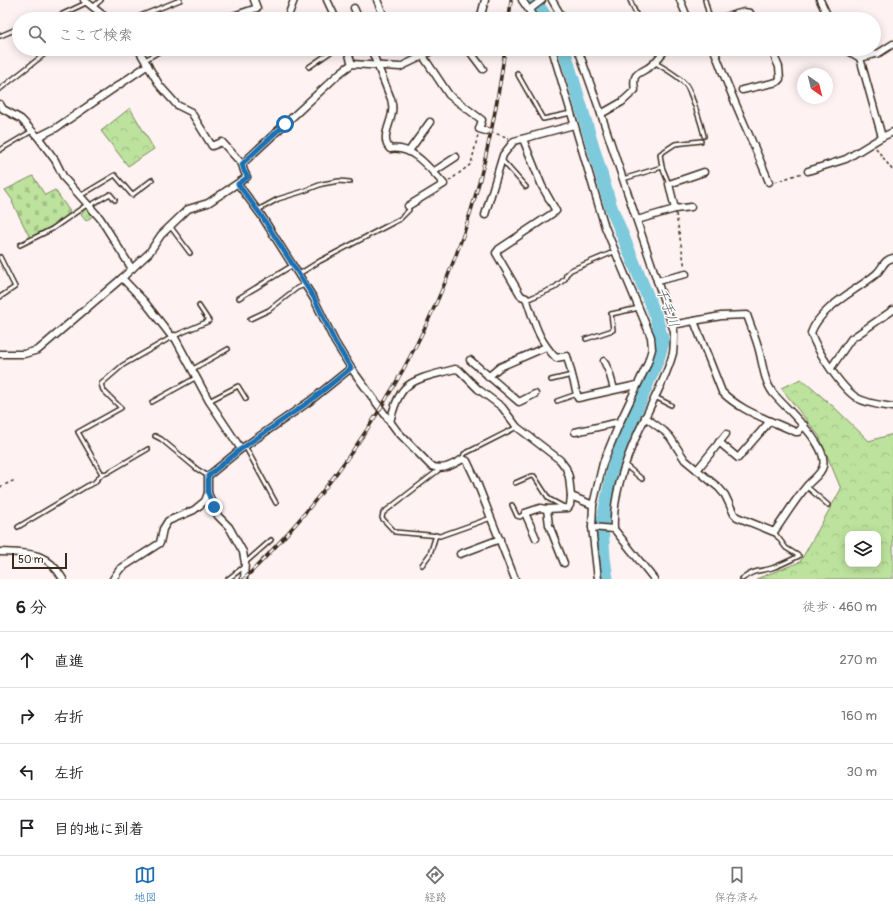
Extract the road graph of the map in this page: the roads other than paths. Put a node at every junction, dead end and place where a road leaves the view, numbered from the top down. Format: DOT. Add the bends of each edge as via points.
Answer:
graph roads {
  1 [pos="101,0"];
  2 [pos="180,0"];
  3 [pos="254,0"];
  4 [pos="294,0"];
  5 [pos="328,0"];
  6 [pos="377,0"];
  7 [pos="485,0"];
  8 [pos="522,0"];
  9 [pos="542,0"];
  10 [pos="552,0"];
  11 [pos="630,0"];
  12 [pos="680,0"];
  13 [pos="705,0"];
  14 [pos="820,0"];
  15 [pos="86,1"];
  16 [pos="93,7"];
  17 [pos="354,8"];
  18 [pos="530,9"];
  19 [pos="65,12"];
  20 [pos="99,12"];
  21 [pos="150,12"];
  22 [pos="245,12"];
  23 [pos="289,12"];
  24 [pos="333,12"];
  25 [pos="356,12"];
  26 [pos="382,12"];
  27 [pos="482,12"];
  28 [pos="532,12"];
  29 [pos="559,12"];
  30 [pos="635,12"];
  31 [pos="685,12"];
  32 [pos="708,12"];
  33 [pos="826,12"];
  34 [pos="12,31"];
  35 [pos="0,36"];
  36 [pos="893,44"];
  37 [pos="881,52"];
  38 [pos="42,56"];
  39 [pos="142,56"];
  40 [pos="155,56"];
  41 [pos="325,56"];
  42 [pos="349,56"];
  43 [pos="374,56"];
  44 [pos="423,56"];
  45 [pos="473,56"];
  46 [pos="554,56"];
  47 [pos="580,56"];
  48 [pos="660,56"];
  49 [pos="717,56"];
  50 [pos="774,56"];
  51 [pos="857,56"];
  52 [pos="868,56"];
  53 [pos="860,58"];
  54 [pos="654,62"];
  55 [pos="146,63"];
  56 [pos="352,64"];
  57 [pos="309,67"];
  58 [pos="378,67"];
  59 [pos="482,69"];
  60 [pos="517,73"];
  61 [pos="0,89"];
  62 [pos="742,90"];
  63 [pos="1,108"];
  64 [pos="571,113"];
  65 [pos="601,114"];
  66 [pos="430,122"];
  67 [pos="574,125"];
  68 [pos="482,130"];
  69 [pos="32,131"];
  70 [pos="893,132"];
  71 [pos="704,136"];
  72 [pos="882,137"];
  73 [pos="38,138"];
  74 [pos="523,139"];
  75 [pos="701,141"];
  76 [pos="0,150"];
  77 [pos="409,151"];
  78 [pos="456,157"];
  79 [pos="501,159"];
  80 [pos="242,164"];
  81 [pos="662,167"];
  82 [pos="808,171"];
  83 [pos="433,172"];
  84 [pos="704,172"];
  85 [pos="623,179"];
  86 [pos="152,180"];
  87 [pos="350,182"];
  88 [pos="769,182"];
  89 [pos="238,184"];
  90 [pos="669,184"];
  91 [pos="526,187"];
  92 [pos="80,196"];
  93 [pos="115,200"];
  94 [pos="88,205"];
  95 [pos="408,206"];
  96 [pos="690,207"];
  97 [pos="675,209"];
  98 [pos="258,210"];
  99 [pos="485,215"];
  100 [pos="637,220"];
  101 [pos="170,226"];
  102 [pos="20,245"];
  103 [pos="616,251"];
  104 [pos="190,253"];
  105 [pos="0,257"];
  106 [pos="893,258"];
  107 [pos="293,265"];
  108 [pos="132,268"];
  109 [pos="686,274"];
  110 [pos="298,275"];
  111 [pos="122,278"];
  112 [pos="658,280"];
  113 [pos="305,285"];
  114 [pos="0,296"];
  115 [pos="239,298"];
  116 [pos="526,300"];
  117 [pos="199,306"];
  118 [pos="639,308"];
  119 [pos="893,310"];
  120 [pos="250,319"];
  121 [pos="694,321"];
  122 [pos="672,325"];
  123 [pos="173,337"];
  124 [pos="586,340"];
  125 [pos="546,347"];
  126 [pos="228,349"];
  127 [pos="0,354"];
  128 [pos="470,360"];
  129 [pos="604,361"];
  130 [pos="351,368"];
  131 [pos="830,368"];
  132 [pos="193,369"];
  133 [pos="572,375"];
  134 [pos="197,377"];
  135 [pos="488,377"];
  136 [pos="551,380"];
  137 [pos="637,385"];
  138 [pos="614,389"];
  139 [pos="534,394"];
  140 [pos="577,394"];
  141 [pos="655,397"];
  142 [pos="246,399"];
  143 [pos="209,401"];
  144 [pos="557,401"];
  145 [pos="152,402"];
  146 [pos="671,405"];
  147 [pos="893,407"];
  148 [pos="645,417"];
  149 [pos="770,421"];
  150 [pos="390,422"];
  151 [pos="620,422"];
  152 [pos="804,426"];
  153 [pos="517,427"];
  154 [pos="575,432"];
  155 [pos="726,434"];
  156 [pos="155,436"];
  157 [pos="719,442"];
  158 [pos="243,448"];
  159 [pos="148,449"];
  160 [pos="462,459"];
  161 [pos="625,465"];
  162 [pos="440,469"];
  163 [pos="697,470"];
  164 [pos="102,474"];
  165 [pos="208,476"];
  166 [pos="642,480"];
  167 [pos="515,483"];
  168 [pos="806,486"];
  169 [pos="208,493"];
  170 [pos="571,496"];
  171 [pos="276,504"];
  172 [pos="512,505"];
  173 [pos="593,505"];
  174 [pos="828,505"];
  175 [pos="568,508"];
  176 [pos="547,509"];
  177 [pos="525,513"];
  178 [pos="491,518"];
  179 [pos="18,527"];
  180 [pos="593,527"];
  181 [pos="612,528"];
  182 [pos="774,532"];
  183 [pos="436,535"];
  184 [pos="536,538"];
  185 [pos="500,539"];
  186 [pos="271,540"];
  187 [pos="0,552"];
  188 [pos="460,554"];
  189 [pos="564,563"];
  190 [pos="245,565"];
  191 [pos="422,565"];
  192 [pos="515,578"];
  193 [pos="63,579"];
  194 [pos="113,579"];
  195 [pos="228,579"];
  196 [pos="244,579"];
  197 [pos="598,579"];
  198 [pos="654,579"];
  199 [pos="742,579"];
  1 -- 16 [label="lane"];
  2 -- 21 [label="lane"];
  3 -- 22 [label="street" via="257,8"];
  4 -- 23 [label="street"];
  5 -- 24 [label="street"];
  6 -- 26 [label="street"];
  7 -- 27 [label="street"];
  8 -- 18 [label="street"];
  9 -- 18 [label="street"];
  10 -- 29 [label="street"];
  11 -- 30 [label="lane"];
  12 -- 31 [label="street"];
  13 -- 32 [label="lane"];
  14 -- 33 [label="street"];
  15 -- 16 [label="street"];
  15 -- 19 [label="lane"];
  16 -- 20 [label="street"];
  17 -- 25 [label="street"];
  18 -- 28 [label="street"];
  34 -- 35 [label="lane"];
  36 -- 37 [label="street"];
  38 -- 61 [label="lane"];
  39 -- 55 [label="street"];
  40 -- 55 [label="lane"];
  41 -- 57 [label="lane"];
  42 -- 56 [label="street"];
  43 -- 58 [label="street"];
  44 -- 58 [label="street" via="400,67"];
  44 -- 68 [label="street" via="449,95 482,120"];
  45 -- 59 [label="street"];
  46 -- 64 [label="street"];
  47 -- 65 [label="street"];
  48 -- 54 [label="street"];
  49 -- 88 [label="street"];
  50 -- 62 [label="street" via="779,67 780,79"];
  51 -- 53 [label="street"];
  52 -- 53 [label="street"];
  53 -- 72 [label="street"];
  54 -- 65 [label="street" via="636,75 633,81 635,90 622,102"];
  54 -- 71 [label="lane" via="686,85"];
  55 -- 73 [label="street" via="56,128"];
  55 -- 80 [label="street" via="160,86 177,105 191,112 212,146 222,142"];
  56 -- 58 [label="street"];
  56 -- 80 [label="street"];
  58 -- 77 [label="street" via="392,105 386,132 387,145 390,149 400,148"];
  60 -- 64 [label="lane" via="543,120"];
  63 -- 69 [label="street" via="21,119"];
  64 -- 67 [label="street"];
  65 -- 85 [label="street"];
  66 -- 77 [label="street"];
  67 -- 74 [label="street"];
  67 -- 103 [label="street" via="605,227"];
  69 -- 73 [label="street"];
  69 -- 76 [label="lane"];
  70 -- 72 [label="street"];
  72 -- 82 [label="street" via="846,159"];
  73 -- 92 [label="street" via="55,160 64,178"];
  74 -- 79 [label="street" via="514,141"];
  74 -- 116 [label="street" via="542,186 556,211 496,253 521,296"];
  75 -- 81 [label="lane" via="675,144 660,154"];
  77 -- 83 [label="street"];
  78 -- 83 [label="street"];
  79 -- 91 [label="lane"];
  79 -- 99 [label="street"];
  80 -- 89 [label="street" via="248,177"];
  81 -- 85 [label="lane"];
  81 -- 90 [label="lane"];
  83 -- 95 [label="street" via="444,184"];
  84 -- 90 [label="street"];
  85 -- 100 [label="street"];
  86 -- 92 [label="lane" via="132,195 115,175"];
  87 -- 98 [label="lane" via="322,184 278,199"];
  89 -- 98 [label="street"];
  89 -- 101 [label="street" via="208,203 188,209"];
  90 -- 97 [label="street"];
  92 -- 94 [label="street"];
  93 -- 94 [label="lane" via="110,194"];
  94 -- 102 [label="lane" via="52,229"];
  94 -- 108 [label="street" via="100,218"];
  95 -- 110 [label="lane" via="409,210 400,219"];
  96 -- 97 [label="street"];
  97 -- 100 [label="street"];
  98 -- 107 [label="street"];
  100 -- 112 [label="street"];
  101 -- 104 [label="lane"];
  101 -- 108 [label="street" via="149,253"];
  103 -- 116 [label="lane" via="571,270 554,288"];
  103 -- 118 [label="street"];
  105 -- 114 [label="lane" via="15,287"];
  106 -- 131 [label="street" via="885,261 877,273 828,310 813,326 811,333"];
  107 -- 110 [label="street"];
  107 -- 115 [label="lane"];
  108 -- 111 [label="street"];
  109 -- 112 [label="street"];
  110 -- 113 [label="street"];
  111 -- 123 [label="street"];
  111 -- 127 [label="street" via="38,350 24,354"];
  112 -- 122 [label="street"];
  113 -- 120 [label="lane"];
  113 -- 130 [label="street"];
  116 -- 125 [label="street" via="536,330"];
  117 -- 123 [label="lane" via="209,321"];
  118 -- 124 [label="lane" via="611,314 613,330"];
  118 -- 137 [label="street" via="651,337 652,350"];
  119 -- 131 [label="street" via="852,339"];
  121 -- 122 [label="street"];
  121 -- 149 [label="street" via="722,392 747,411"];
  121 -- 152 [label="street" via="747,315 759,348 767,384"];
  122 -- 141 [label="street" via="673,351 666,377"];
  123 -- 132 [label="street"];
  123 -- 164 [label="lane" via="123,365 101,384 103,390 121,408 78,432"];
  125 -- 133 [label="street" via="556,358 567,356"];
  125 -- 135 [label="street" via="500,367"];
  126 -- 132 [label="lane"];
  128 -- 135 [label="street"];
  129 -- 138 [label="street"];
  130 -- 150 [label="street"];
  130 -- 158 [label="street" via="310,401"];
  131 -- 147 [label="street" via="857,398"];
  132 -- 134 [label="street"];
  133 -- 136 [label="lane"];
  133 -- 140 [label="street"];
  134 -- 143 [label="street"];
  134 -- 145 [label="lane"];
  135 -- 139 [label="street" via="519,402"];
  137 -- 138 [label="street"];
  137 -- 151 [label="street"];
  138 -- 140 [label="street" via="578,398"];
  140 -- 144 [label="lane"];
  141 -- 146 [label="lane"];
  141 -- 148 [label="street"];
  142 -- 143 [label="lane" via="238,386"];
  143 -- 158 [label="street"];
  148 -- 161 [label="street"];
  148 -- 163 [label="street" via="667,434 685,460"];
  149 -- 152 [label="street" via="796,432"];
  149 -- 157 [label="street" via="738,458"];
  150 -- 153 [label="street" via="395,404 405,388 423,378 455,369 502,408"];
  150 -- 162 [label="street" via="431,466"];
  151 -- 154 [label="street"];
  151 -- 173 [label="street" via="603,463"];
  152 -- 168 [label="street" via="824,457 823,467"];
  153 -- 160 [label="lane" via="464,454"];
  153 -- 170 [label="street" via="560,460 569,477"];
  155 -- 157 [label="street"];
  156 -- 165 [label="lane" via="161,438"];
  157 -- 163 [label="street"];
  158 -- 165 [label="street"];
  158 -- 171 [label="lane"];
  159 -- 164 [label="lane"];
  160 -- 162 [label="street"];
  160 -- 178 [label="street" via="467,461"];
  161 -- 166 [label="lane"];
  161 -- 181 [label="street"];
  162 -- 183 [label="lane" via="383,513 382,518 395,532"];
  163 -- 182 [label="street" via="725,495 737,517"];
  164 -- 179 [label="lane" via="94,483"];
  165 -- 169 [label="street"];
  167 -- 175 [label="lane" via="534,476 549,499"];
  168 -- 174 [label="lane"];
  168 -- 182 [label="street"];
  169 -- 190 [label="street" via="218,516 243,552"];
  169 -- 194 [label="street" via="205,501 194,510 168,521 160,543 120,569"];
  170 -- 173 [label="street"];
  170 -- 175 [label="street"];
  172 -- 177 [label="lane" via="517,516"];
  173 -- 180 [label="street"];
  175 -- 176 [label="street"];
  176 -- 177 [label="street" via="540,508"];
  176 -- 189 [label="street"];
  177 -- 184 [label="street"];
  178 -- 183 [label="lane" via="440,536"];
  178 -- 185 [label="street"];
  180 -- 181 [label="street"];
  180 -- 197 [label="street"];
  181 -- 198 [label="street"];
  182 -- 199 [label="lane" via="786,548 799,556 748,574"];
  183 -- 191 [label="lane" via="430,554"];
  185 -- 188 [label="street"];
  185 -- 192 [label="street"];
  186 -- 190 [label="lane"];
  187 -- 193 [label="street" via="32,554 45,558 59,571"];
  190 -- 195 [label="lane"];
  190 -- 196 [label="street"];
}
